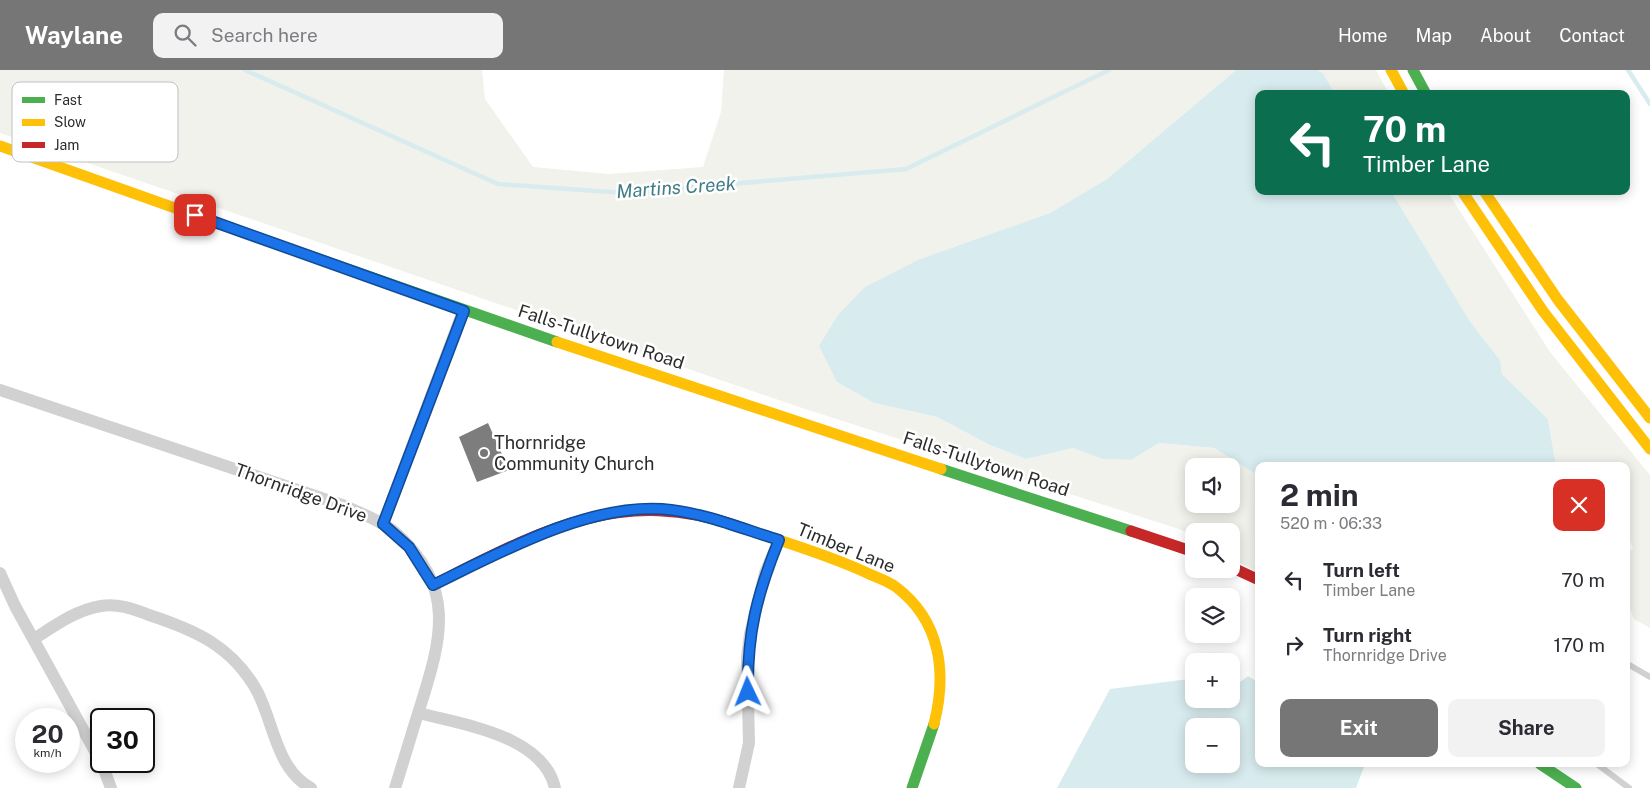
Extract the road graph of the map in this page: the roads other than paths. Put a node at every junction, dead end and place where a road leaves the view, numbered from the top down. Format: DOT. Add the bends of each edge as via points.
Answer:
graph roads {
  1 [pos="1392,70"];
  2 [pos="1413,70"];
  3 [pos="1402,90"];
  4 [pos="1424,90"];
  5 [pos="0,146"];
  6 [pos="12,150"];
  7 [pos="45,162"];
  8 [pos="1465,195"];
  9 [pos="1487,195"];
  10 [pos="464,311"];
  11 [pos="1,394"];
  12 [pos="1650,418"];
  13 [pos="1650,449"];
  14 [pos="383,524"];
  15 [pos="779,540"];
  16 [pos="1185,549"];
  17 [pos="1240,571"];
  18 [pos="0,573"];
  19 [pos="1255,578"];
  20 [pos="433,585"];
  21 [pos="34,639"];
  22 [pos="1630,665"];
  23 [pos="1650,677"];
  24 [pos="419,712"];
  25 [pos="1544,767"];
  26 [pos="1601,767"];
  27 [pos="112,788"];
  28 [pos="311,788"];
  29 [pos="395,788"];
  30 [pos="555,788"];
  31 [pos="739,788"];
  32 [pos="912,788"];
  33 [pos="1576,788"];
  34 [pos="1629,788"];
  1 -- 3 [label="main road"];
  2 -- 4 [label="main road"];
  5 -- 6 [label="main road, Falls-Tullytown Road"];
  7 -- 10 [label="main road, Falls-Tullytown Road"];
  8 -- 13 [label="main road" via="1543,311"];
  9 -- 12 [label="main road" via="1558,300"];
  10 -- 14 [label="street"];
  10 -- 16 [label="main road, Falls-Tullytown Road"];
  11 -- 14 [label="street, Thornridge Drive" via="345,506"];
  14 -- 20 [label="street, Thornridge Drive" via="409,547"];
  15 -- 20 [label="main road, Timber Lane" via="687,512 661,509 618,511 568,525 505,550"];
  15 -- 31 [label="street" via="766,573 750,634 747,657 749,742"];
  15 -- 32 [label="main road, Timber Lane" via="894,586 925,621 940,659 941,686 931,733"];
  17 -- 19 [label="main road"];
  18 -- 21 [label="street"];
  20 -- 24 [label="street, Thornridge Drive" via="439,604 439,640"];
  21 -- 27 [label="street"];
  21 -- 28 [label="street" via="83,611 106,605 129,608 195,631 217,645 248,676 287,765"];
  22 -- 23 [label="lane"];
  24 -- 29 [label="street, Thornridge Drive"];
  24 -- 30 [label="street" via="515,742 540,760"];
  25 -- 33 [label="main road"];
  26 -- 34 [label="lane"];
}
